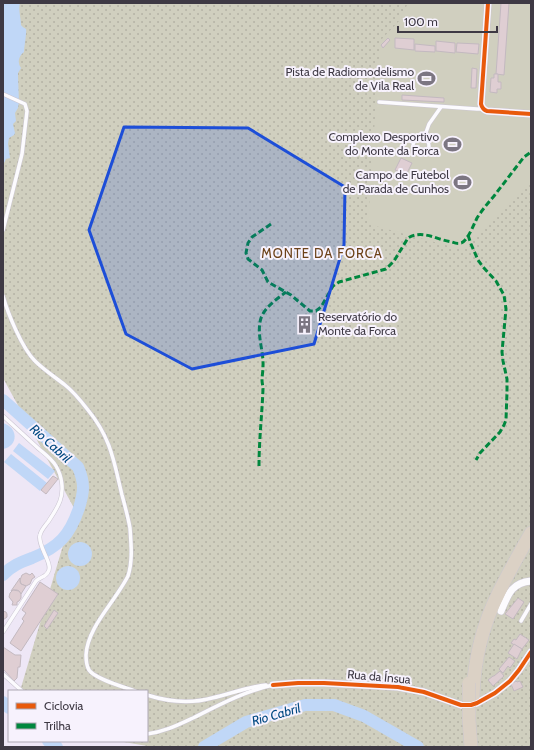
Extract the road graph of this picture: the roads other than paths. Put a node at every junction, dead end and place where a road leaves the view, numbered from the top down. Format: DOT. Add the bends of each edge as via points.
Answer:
graph roads {
  1 [pos="488,3"];
  2 [pos="3,94"];
  3 [pos="379,102"];
  4 [pos="441,107"];
  5 [pos="483,109"];
  6 [pos="531,114"];
  7 [pos="424,138"];
  8 [pos="388,139"];
  9 [pos="414,142"];
  10 [pos="3,230"];
  11 [pos="3,296"];
  12 [pos="3,416"];
  13 [pos="531,522"];
  14 [pos="531,533"];
  15 [pos="531,581"];
  16 [pos="531,604"];
  17 [pos="501,611"];
  18 [pos="521,621"];
  19 [pos="3,632"];
  20 [pos="531,652"];
  21 [pos="3,674"];
  22 [pos="471,684"];
  23 [pos="273,685"];
  24 [pos="21,690"];
  25 [pos="132,690"];
  26 [pos="148,695"];
  27 [pos="148,734"];
  28 [pos="471,747"];
  29 [pos="475,747"];
  1 -- 5 [label="street"];
  2 -- 10 [label="lane" via="26,105 27,111 22,154"];
  3 -- 4 [label="lane"];
  4 -- 5 [label="lane"];
  4 -- 7 [label="lane" via="429,124"];
  5 -- 6 [label="street" via="487,112"];
  7 -- 9 [label="lane" via="417,138"];
  7 -- 9 [label="lane" via="430,146 423,154 414,150"];
  8 -- 9 [label="lane"];
  11 -- 25 [label="lane" via="28,351 35,361 67,386 89,411 102,430 112,454 129,522 129,573 90,638 86,661 88,669 93,674"];
  12 -- 19 [label="lane" via="56,465 62,486 60,501 40,532 39,538 50,568 45,576 36,581"];
  13 -- 22 [label="highway" via="486,610 474,649"];
  14 -- 22 [label="highway" via="499,592 487,622"];
  15 -- 17 [label="street" via="514,586"];
  16 -- 18 [label="lane"];
  20 -- 23 [label="street, Rua da Ínsua" via="510,681 495,693 471,705 461,705 404,688 324,683"];
  21 -- 24 [label="lane"];
  22 -- 28 [label="highway, bridge"];
  22 -- 29 [label="highway"];
  23 -- 26 [label="lane" via="251,687 188,702 170,701"];
  23 -- 27 [label="lane" via="252,691 164,731"];
}
